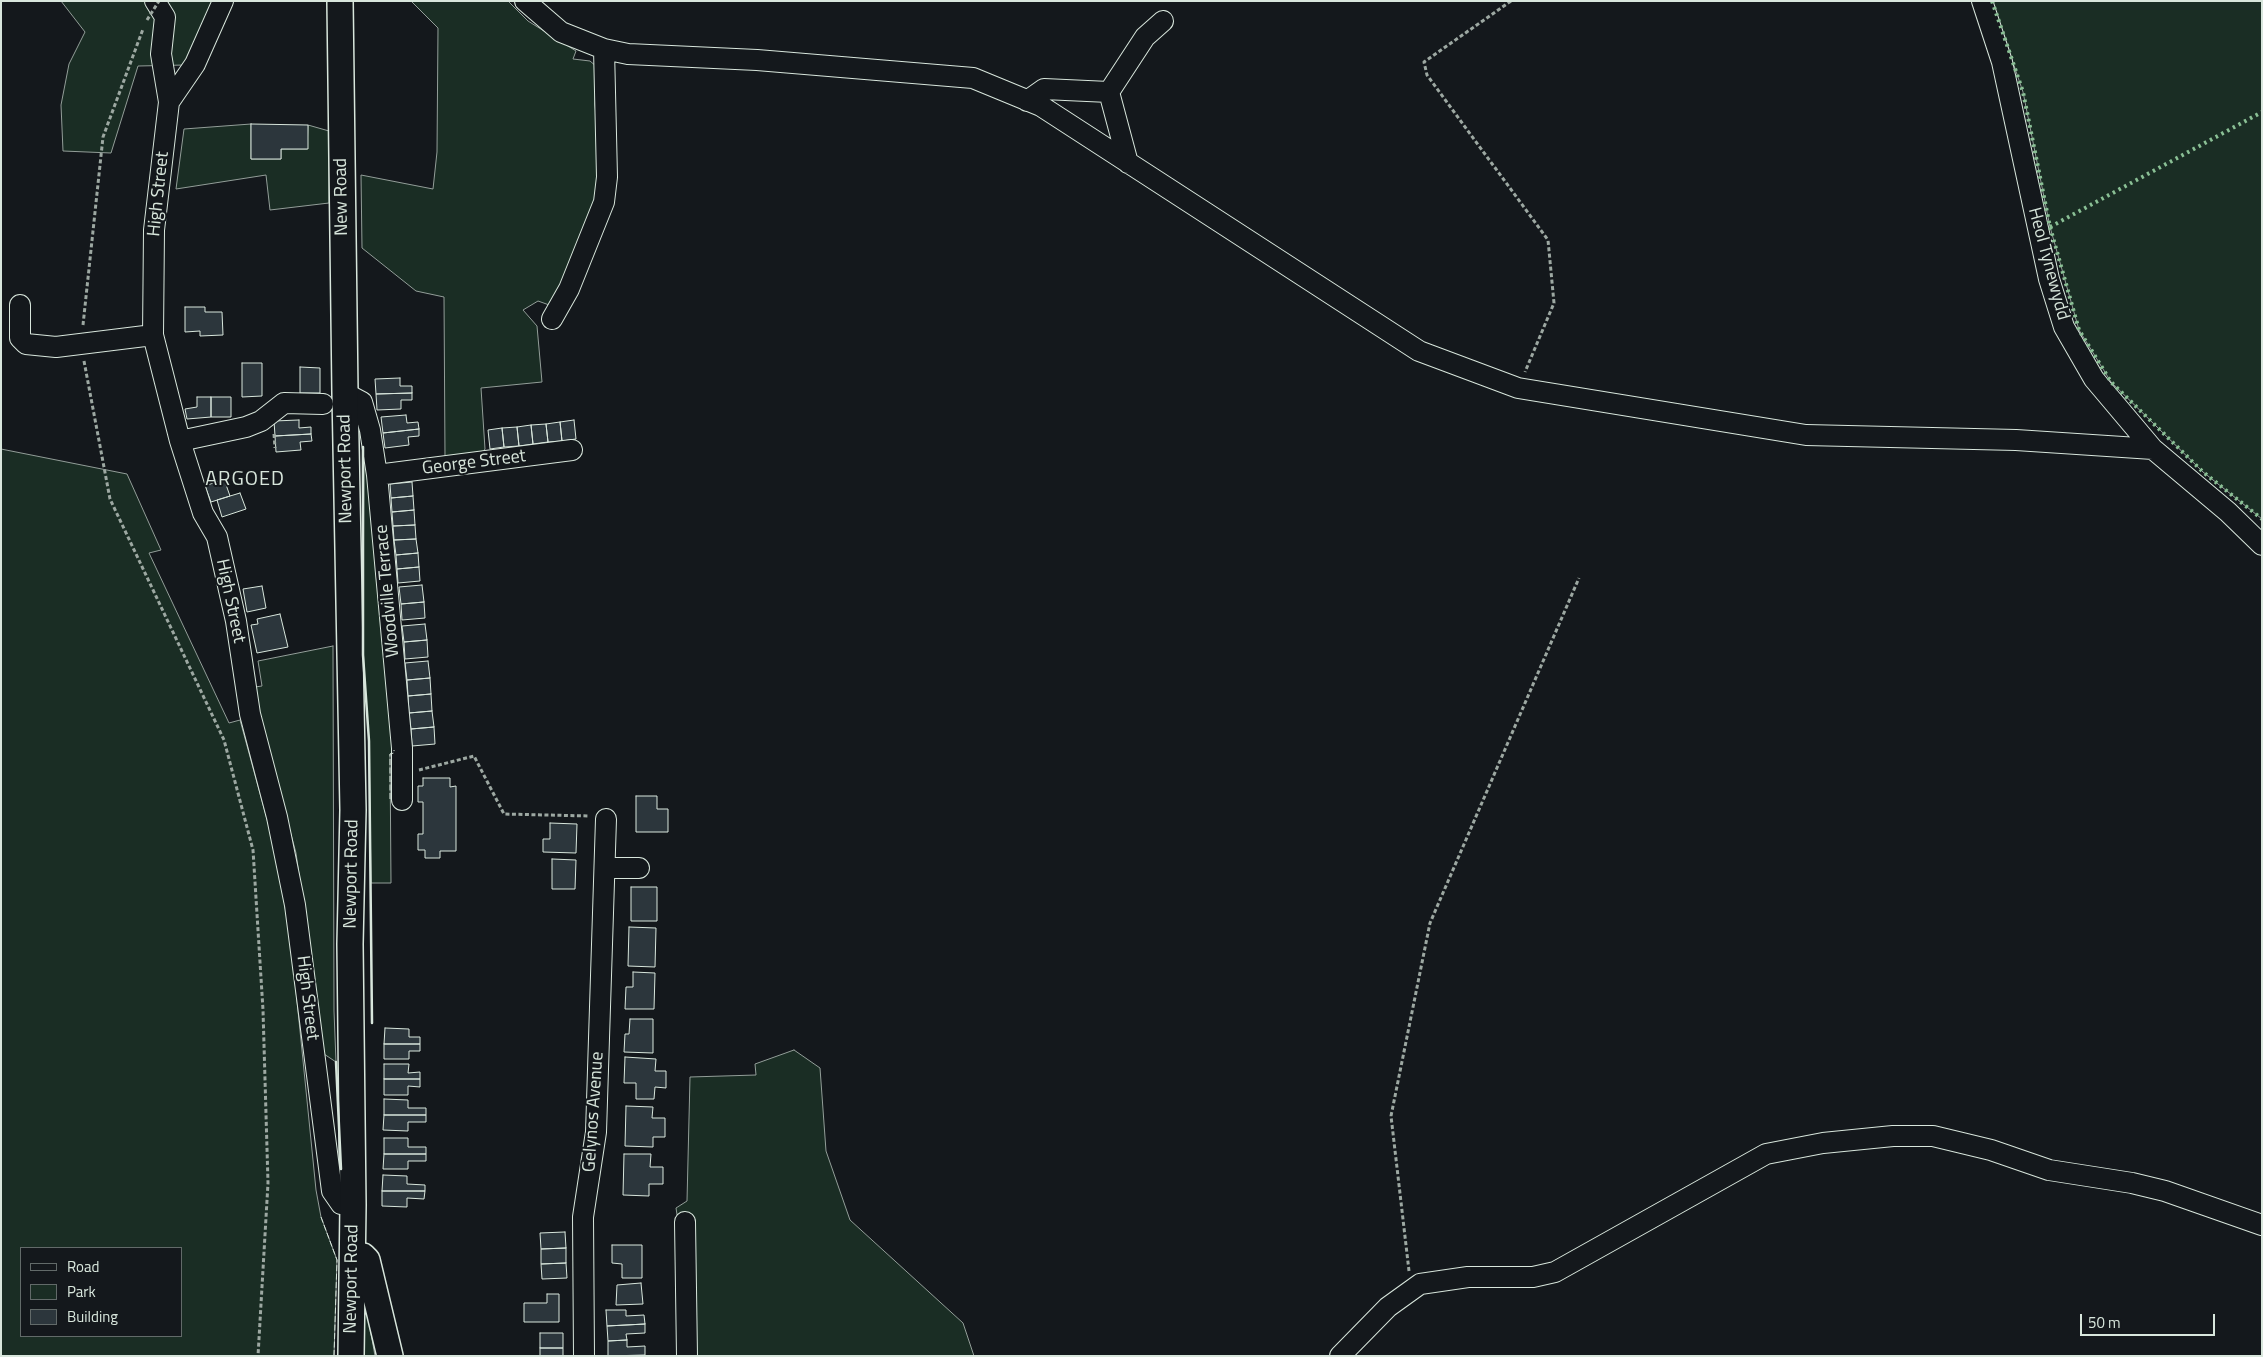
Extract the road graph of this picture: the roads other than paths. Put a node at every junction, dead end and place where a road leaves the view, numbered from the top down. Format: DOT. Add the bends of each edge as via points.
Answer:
graph roads {
  1 [pos="157,1"];
  2 [pos="224,1"];
  3 [pos="340,1"];
  4 [pos="525,1"];
  5 [pos="1982,1"];
  6 [pos="1163,21"];
  7 [pos="604,49"];
  8 [pos="1109,92"];
  9 [pos="1027,100"];
  10 [pos="169,102"];
  11 [pos="1128,163"];
  12 [pos="20,305"];
  13 [pos="552,318"];
  14 [pos="153,335"];
  15 [pos="334,398"];
  16 [pos="180,441"];
  17 [pos="2153,449"];
  18 [pos="572,450"];
  19 [pos="377,475"];
  20 [pos="2262,545"];
  21 [pos="402,800"];
  22 [pos="601,818"];
  23 [pos="605,868"];
  24 [pos="639,868"];
  25 [pos="353,1205"];
  26 [pos="685,1222"];
  27 [pos="2262,1225"];
  28 [pos="353,1255"];
  29 [pos="351,1356"];
  30 [pos="390,1356"];
  31 [pos="584,1356"];
  32 [pos="687,1356"];
  33 [pos="1340,1356"];
  1 -- 10 [label="street" via="165,18 161,54"];
  2 -- 10 [label="street, High Street" via="195,64"];
  3 -- 15 [label="main road, New Road"];
  4 -- 7 [label="street" via="561,32"];
  5 -- 17 [label="street, Heol Tynewydd" via="2002,62 2049,279 2064,327 2094,379"];
  6 -- 8 [label="street" via="1145,37"];
  7 -- 9 [label="street" via="628,54 757,60 972,78"];
  7 -- 13 [label="street" via="607,177 604,202 569,289"];
  8 -- 9 [label="street" via="1044,88"];
  8 -- 11 [label="street"];
  9 -- 11 [label="street"];
  10 -- 14 [label="street, High Street" via="154,230"];
  11 -- 17 [label="street" via="1419,351 1518,388 1806,435 2016,440"];
  12 -- 14 [label="street" via="20,338 26,344 56,347"];
  14 -- 16 [label="street, High Street"];
  15 -- 16 [label="street" via="284,404 261,421 246,427"];
  15 -- 19 [label="street, Woodville Terrace" via="362,402"];
  15 -- 25 [label="main road, Newport Road" via="353,810 350,944"];
  16 -- 25 [label="street, High Street" via="204,513 217,537 236,621 250,714 294,896 332,1191 341,1204"];
  17 -- 20 [label="street, Heol Tynewydd"];
  18 -- 19 [label="street, George Street"];
  19 -- 21 [label="street, Woodville Terrace" via="402,748"];
  22 -- 23 [label="street, Gelynos Avenue"];
  23 -- 24 [label="street"];
  23 -- 31 [label="street, Gelynos Avenue" via="596,1132 583,1217"];
  25 -- 28 [label="main road, Newport Road"];
  26 -- 32 [label="street"];
  27 -- 33 [label="street" via="2165,1191 2049,1170 1991,1150 1933,1136 1893,1136 1823,1143 1766,1154 1555,1272 1533,1277 1448,1278 1420,1284 1388,1307"];
  28 -- 29 [label="main road, Newport Road"];
  28 -- 30 [label="main road" via="367,1260"];
}
